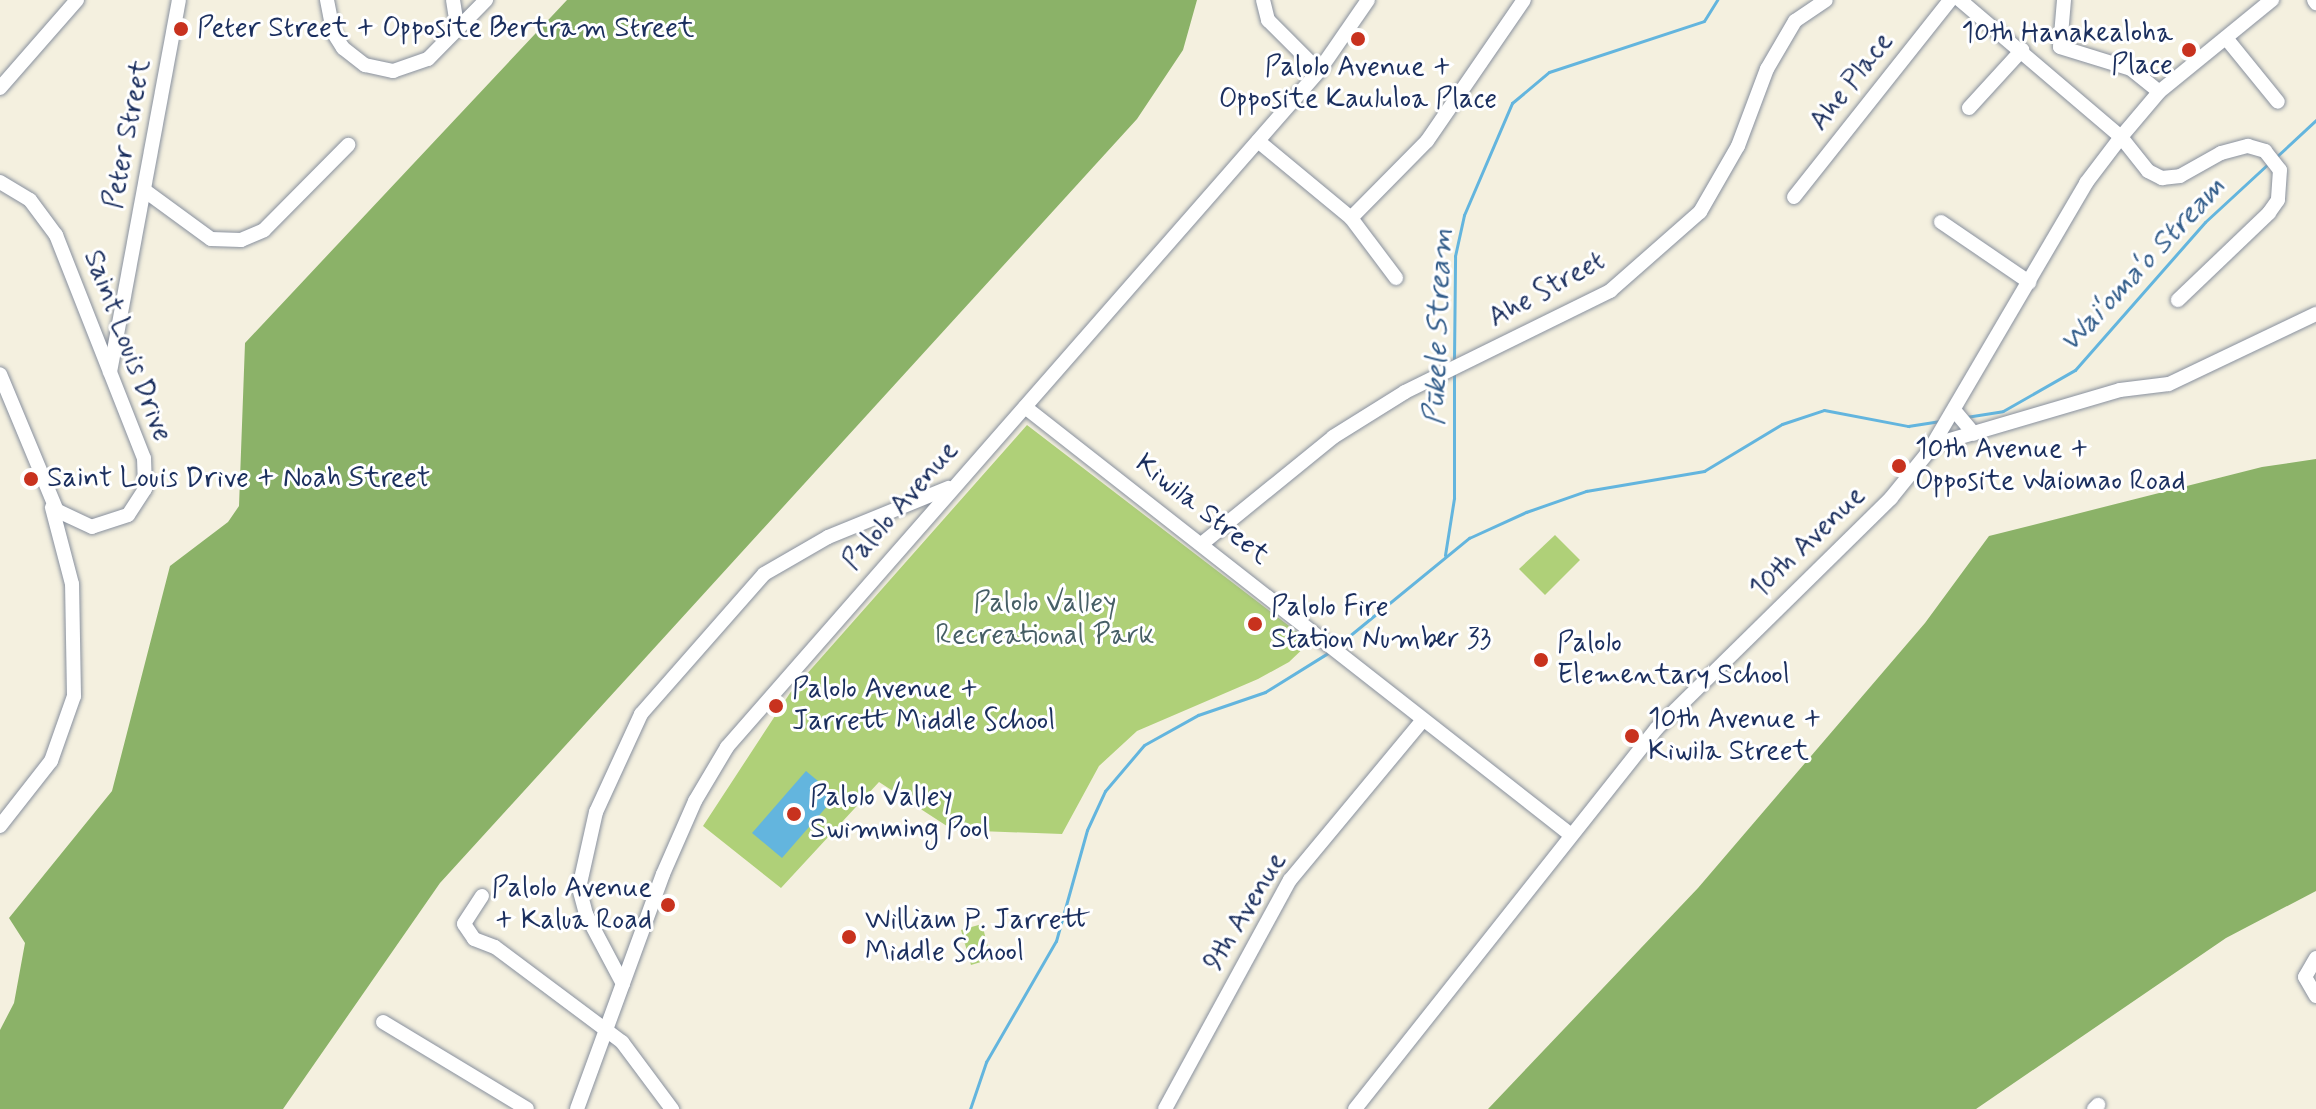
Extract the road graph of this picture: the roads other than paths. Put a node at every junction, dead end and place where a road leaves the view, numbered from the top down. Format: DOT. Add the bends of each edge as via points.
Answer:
graph roads {
  1 [pos="77,0"];
  2 [pos="179,0"];
  3 [pos="327,0"];
  4 [pos="453,0"];
  5 [pos="486,0"];
  6 [pos="1263,0"];
  7 [pos="1368,0"];
  8 [pos="1524,0"];
  9 [pos="1826,0"];
  10 [pos="1950,0"];
  11 [pos="1960,0"];
  12 [pos="2064,0"];
  13 [pos="2272,0"];
  14 [pos="458,30"];
  15 [pos="2226,38"];
  16 [pos="2022,50"];
  17 [pos="1319,71"];
  18 [pos="0,88"];
  19 [pos="2159,92"];
  20 [pos="2278,102"];
  21 [pos="1969,108"];
  22 [pos="2121,137"];
  23 [pos="1258,141"];
  24 [pos="348,145"];
  25 [pos="0,182"];
  26 [pos="144,190"];
  27 [pos="1794,197"];
  28 [pos="1351,218"];
  29 [pos="1941,222"];
  30 [pos="1396,278"];
  31 [pos="2029,282"];
  32 [pos="2178,300"];
  33 [pos="2316,314"];
  34 [pos="110,372"];
  35 [pos="0,374"];
  36 [pos="1025,407"];
  37 [pos="1954,410"];
  38 [pos="1974,434"];
  39 [pos="1933,445"];
  40 [pos="952,487"];
  41 [pos="45,491"];
  42 [pos="1204,542"];
  43 [pos="1423,720"];
  44 [pos="0,826"];
  45 [pos="1571,835"];
  46 [pos="482,896"];
  47 [pos="2316,958"];
  48 [pos="623,984"];
  49 [pos="2316,996"];
  50 [pos="383,1022"];
  51 [pos="606,1028"];
  52 [pos="527,1109"];
  53 [pos="577,1109"];
  54 [pos="672,1109"];
  55 [pos="1165,1109"];
  56 [pos="1355,1109"];
  1 -- 18 [label="street"];
  2 -- 26 [label="street, Peter Street"];
  3 -- 14 [label="street" via="338,41 374,69 393,71 420,64"];
  4 -- 14 [label="street"];
  5 -- 14 [label="street"];
  6 -- 17 [label="street" via="1268,20"];
  7 -- 17 [label="street, Palolo Avenue"];
  8 -- 28 [label="street" via="1427,141"];
  9 -- 42 [label="street, Ahe Street" via="1795,21 1767,69 1738,146 1700,212 1610,291 1439,376 1333,437"];
  10 -- 27 [label="street, Ahe Place"];
  11 -- 16 [label="street"];
  12 -- 19 [label="street" via="2060,47 2131,69"];
  13 -- 15 [label="street, 10th Avenue"];
  15 -- 19 [label="street, 10th Avenue"];
  15 -- 20 [label="street"];
  16 -- 21 [label="street"];
  16 -- 22 [label="street"];
  17 -- 23 [label="street, Palolo Avenue"];
  19 -- 22 [label="street, 10th Avenue"];
  22 -- 31 [label="street, 10th Avenue" via="2086,183"];
  22 -- 32 [label="street" via="2148,171 2162,178 2180,176 2236,146 2265,151 2280,170 2278,200 2269,213"];
  23 -- 28 [label="street"];
  23 -- 36 [label="street, Palolo Avenue"];
  24 -- 26 [label="street" via="264,230 241,240 211,239"];
  25 -- 34 [label="street, Saint Louis Drive" via="30,200 49,222"];
  26 -- 34 [label="street, Peter Street"];
  28 -- 30 [label="street"];
  29 -- 31 [label="street"];
  31 -- 37 [label="street, 10th Avenue"];
  33 -- 38 [label="street" via="2169,384 2120,390"];
  34 -- 41 [label="street, Saint Louis Drive" via="144,458 142,496 122,520 92,527 63,516"];
  35 -- 41 [label="street, Saint Louis Drive"];
  36 -- 40 [label="street, Palolo Avenue"];
  36 -- 42 [label="street, Kiwila Street"];
  37 -- 38 [label="street"];
  37 -- 39 [label="street, 10th Avenue"];
  38 -- 39 [label="street"];
  39 -- 45 [label="street, 10th Avenue" via="1891,498 1657,728"];
  40 -- 48 [label="street, Palolo Avenue" via="727,747 686,819"];
  40 -- 48 [label="street" via="828,537 764,574 641,714 596,812 579,888 586,914"];
  41 -- 44 [label="street" via="69,558 74,696 51,761"];
  42 -- 43 [label="street, Kiwila Street"];
  43 -- 45 [label="street, Kiwila Street"];
  43 -- 55 [label="street, 9th Avenue" via="1290,880"];
  45 -- 56 [label="street, 10th Avenue"];
  46 -- 51 [label="street" via="464,924 474,939 495,947"];
  47 -- 49 [label="street" via="2305,977"];
  48 -- 51 [label="street, Palolo Avenue"];
  50 -- 52 [label="street"];
  51 -- 53 [label="street, Palolo Avenue"];
  51 -- 54 [label="street"];
}
